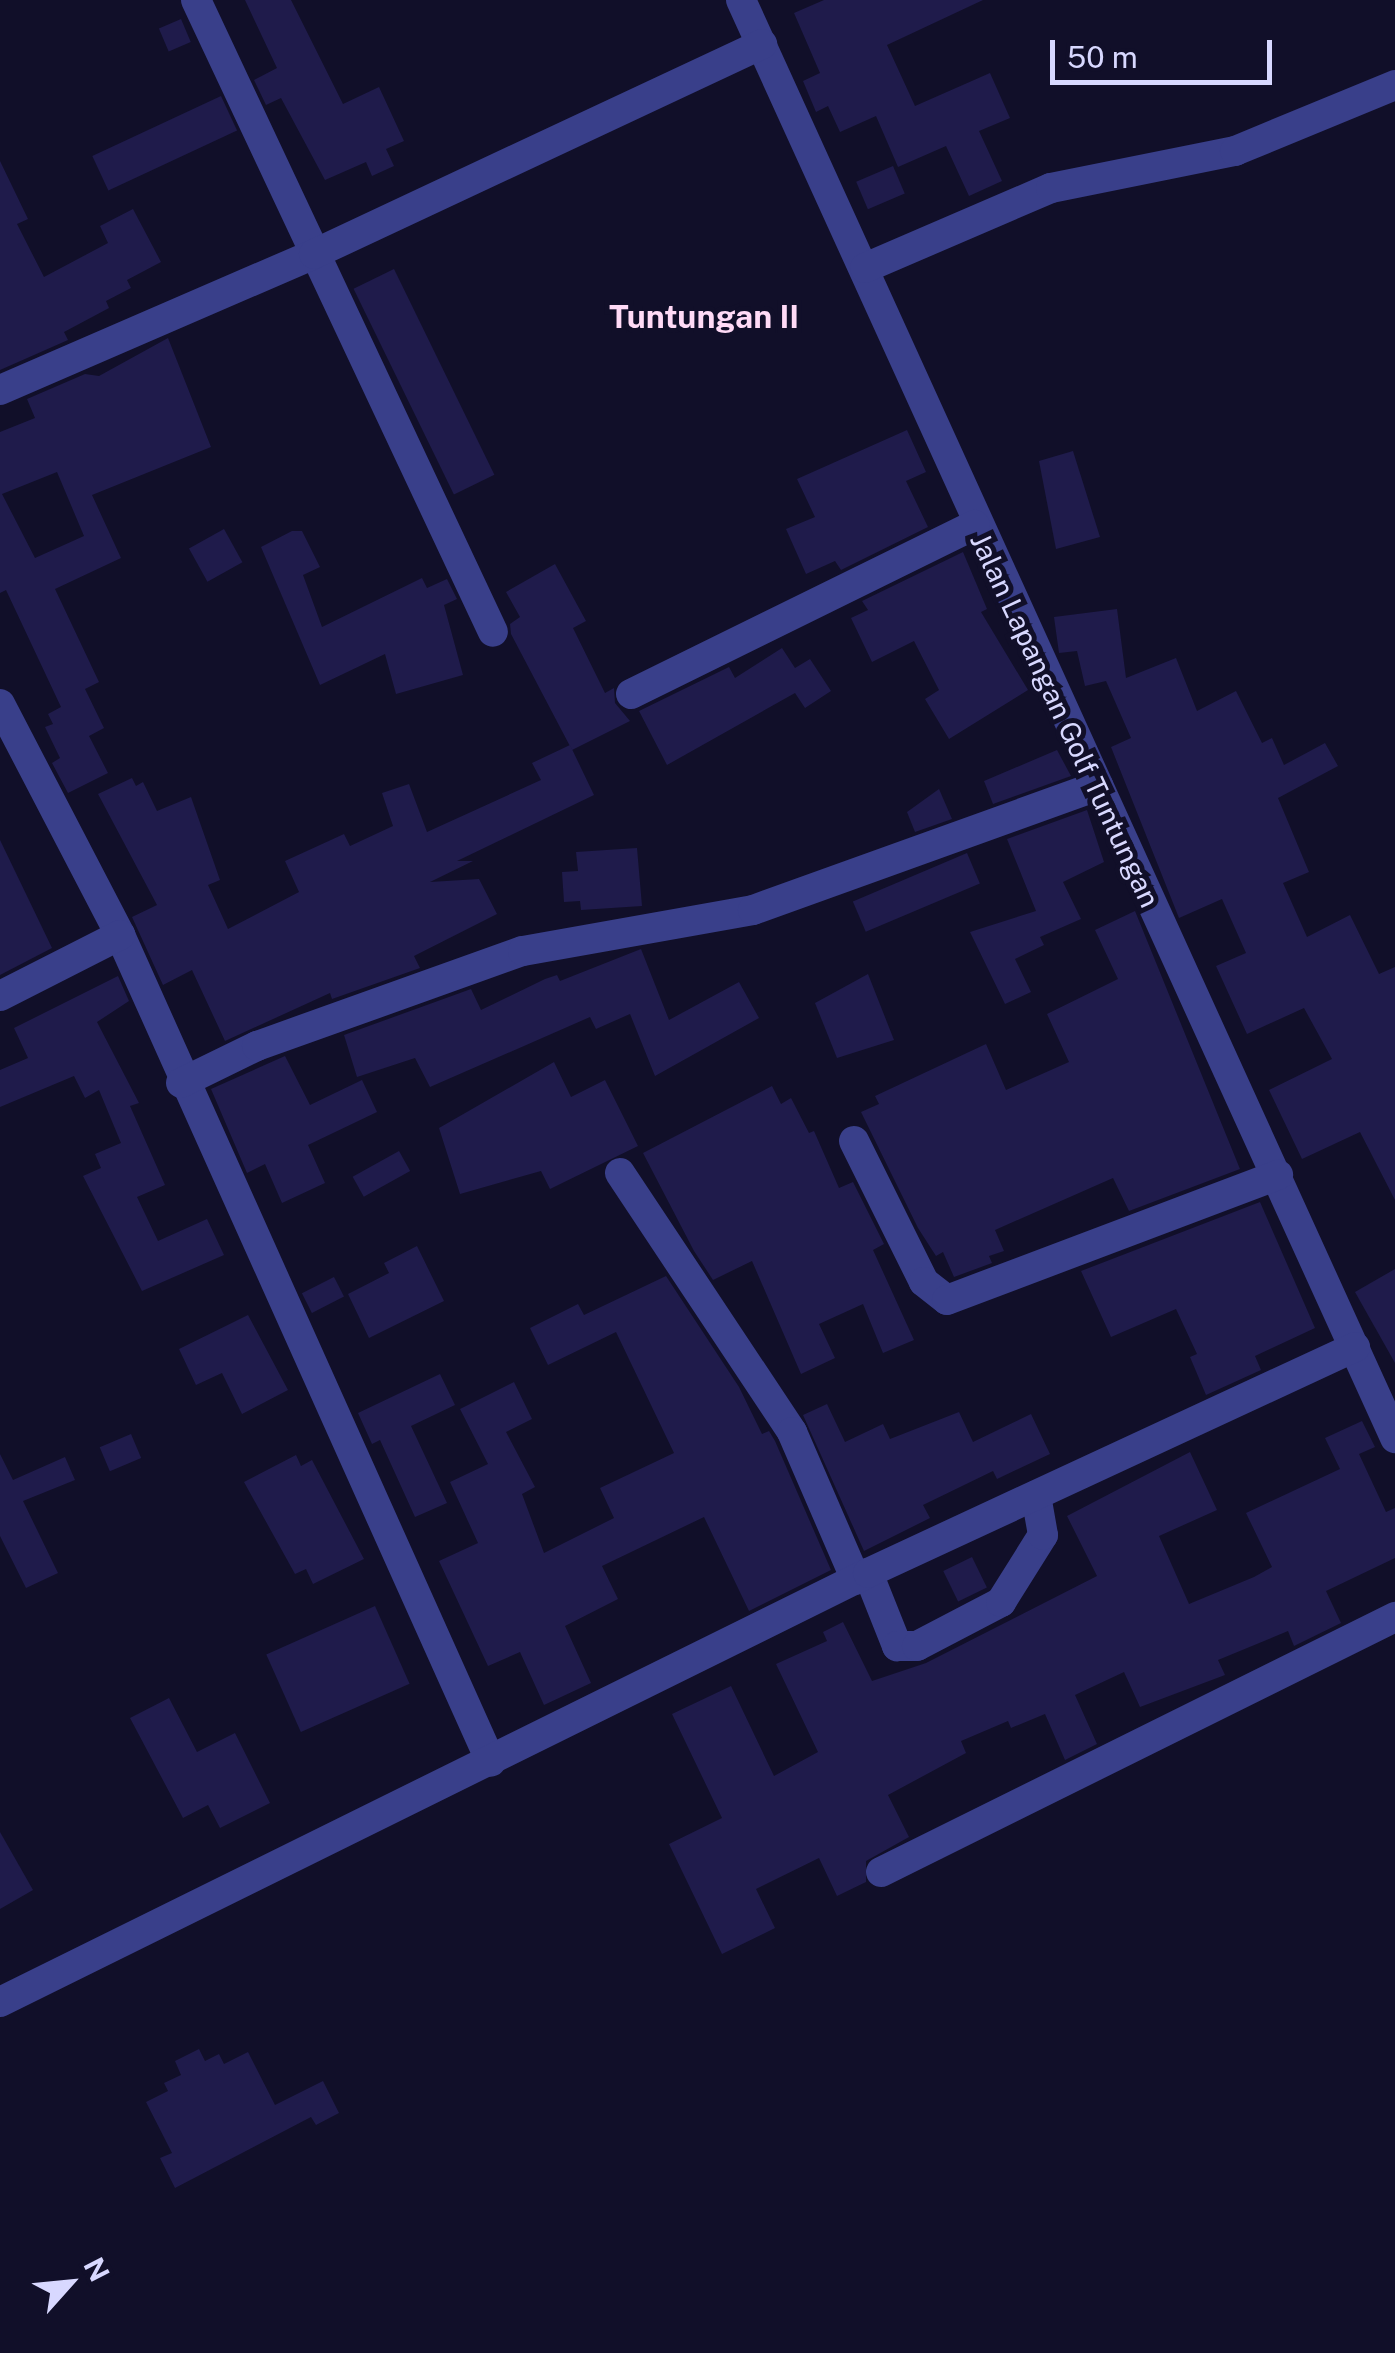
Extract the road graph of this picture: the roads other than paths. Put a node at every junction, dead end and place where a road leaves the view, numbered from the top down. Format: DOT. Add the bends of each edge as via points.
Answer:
graph roads {
  1 [pos="196,0"];
  2 [pos="741,0"];
  3 [pos="762,44"];
  4 [pos="1395,85"];
  5 [pos="314,254"];
  6 [pos="865,268"];
  7 [pos="0,390"];
  8 [pos="975,525"];
  9 [pos="493,632"];
  10 [pos="631,694"];
  11 [pos="0,704"];
  12 [pos="1098,786"];
  13 [pos="120,935"];
  14 [pos="0,996"];
  15 [pos="182,1083"];
  16 [pos="854,1140"];
  17 [pos="620,1172"];
  18 [pos="1278,1175"];
  19 [pos="1356,1347"];
  20 [pos="1386,1398"];
  21 [pos="1395,1438"];
  22 [pos="1036,1496"];
  23 [pos="862,1576"];
  24 [pos="1395,1616"];
  25 [pos="491,1762"];
  26 [pos="881,1872"];
  27 [pos="0,2002"];
  1 -- 5 [label="street"];
  2 -- 3 [label="street, Jalan Lapangan Golf Tuntungan"];
  3 -- 5 [label="street"];
  3 -- 6 [label="street, Jalan Lapangan Golf Tuntungan"];
  4 -- 6 [label="street" via="1235,151 1051,188"];
  5 -- 7 [label="street"];
  5 -- 9 [label="street"];
  6 -- 8 [label="street, Jalan Lapangan Golf Tuntungan"];
  8 -- 10 [label="street"];
  8 -- 12 [label="street, Jalan Lapangan Golf Tuntungan"];
  11 -- 13 [label="street"];
  12 -- 15 [label="street" via="753,910 523,951 257,1046"];
  12 -- 18 [label="street, Jalan Lapangan Golf Tuntungan"];
  13 -- 14 [label="street"];
  13 -- 15 [label="street"];
  15 -- 25 [label="street"];
  16 -- 18 [label="street" via="924,1282 947,1300"];
  17 -- 23 [label="street" via="792,1432"];
  18 -- 19 [label="street, Jalan Lapangan Golf Tuntungan"];
  19 -- 20 [label="street, Jalan Lapangan Golf Tuntungan"];
  19 -- 22 [label="street"];
  20 -- 21 [label="street, Jalan Lapangan Golf Tuntungan"];
  22 -- 23 [label="street"];
  22 -- 23 [label="street" via="1043,1536 1001,1602 932,1639 897,1646"];
  23 -- 25 [label="street"];
  24 -- 26 [label="street"];
  25 -- 27 [label="street"];
}
